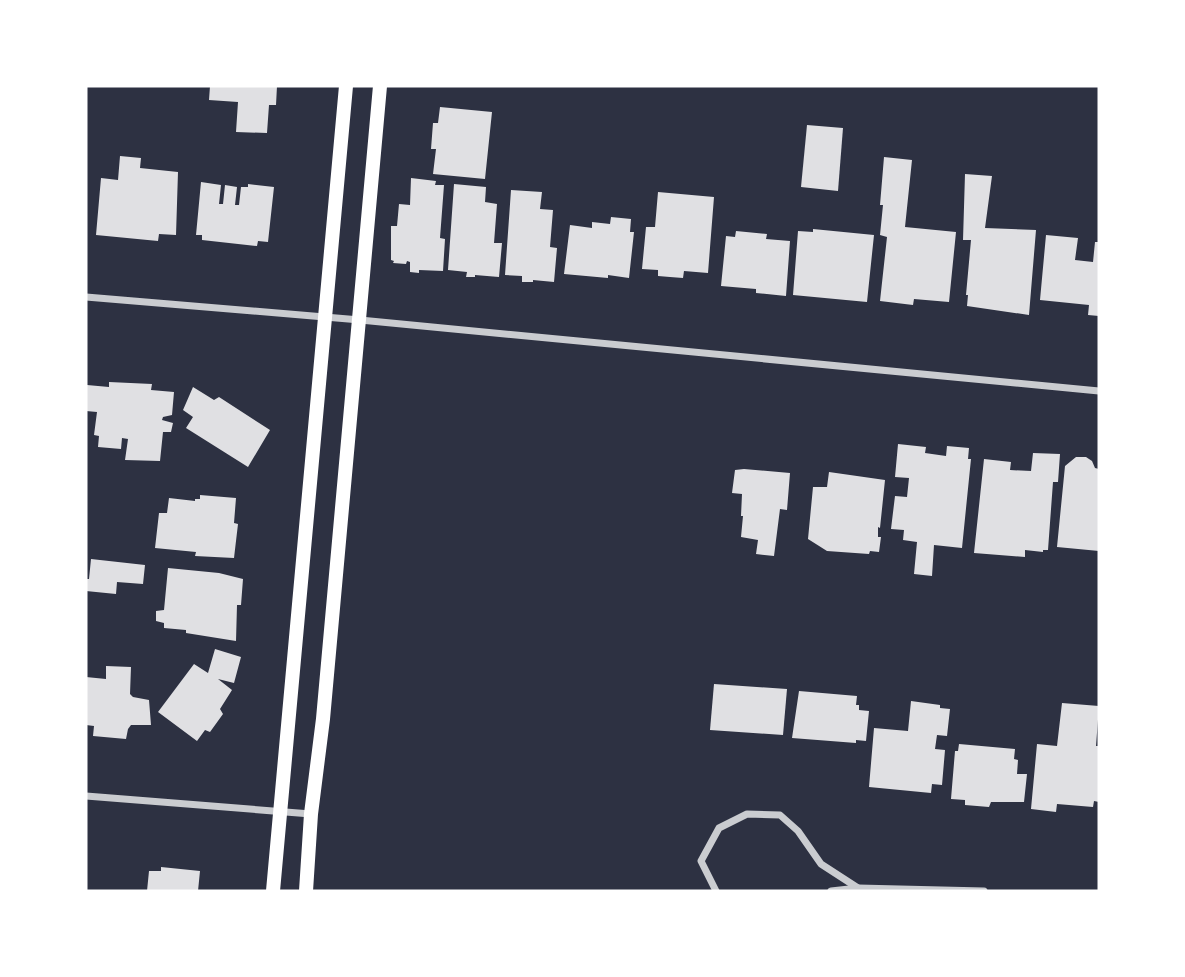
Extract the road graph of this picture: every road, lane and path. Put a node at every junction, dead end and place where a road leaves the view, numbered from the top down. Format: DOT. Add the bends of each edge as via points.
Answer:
graph roads {
  1 [pos="346,86"];
  2 [pos="380,86"];
  3 [pos="86,298"];
  4 [pos="324,318"];
  5 [pos="360,320"];
  6 [pos="1099,391"];
  7 [pos="86,796"];
  8 [pos="280,812"];
  9 [pos="311,814"];
  10 [pos="858,888"];
  11 [pos="272,891"];
  12 [pos="306,891"];
  13 [pos="716,891"];
  14 [pos="831,891"];
  15 [pos="984,891"];
  1 -- 4 [label="main road"];
  2 -- 5 [label="main road"];
  3 -- 4 [label="street"];
  4 -- 5 [label="street"];
  4 -- 8 [label="main road"];
  5 -- 6 [label="street"];
  5 -- 9 [label="main road"];
  7 -- 8 [label="street"];
  8 -- 9 [label="street"];
  8 -- 11 [label="main road"];
  9 -- 12 [label="main road"];
  10 -- 13 [label="street" via="821,864 798,831 779,815 747,814 719,828 701,861"];
  10 -- 14 [label="street"];
  10 -- 15 [label="street"];
}
